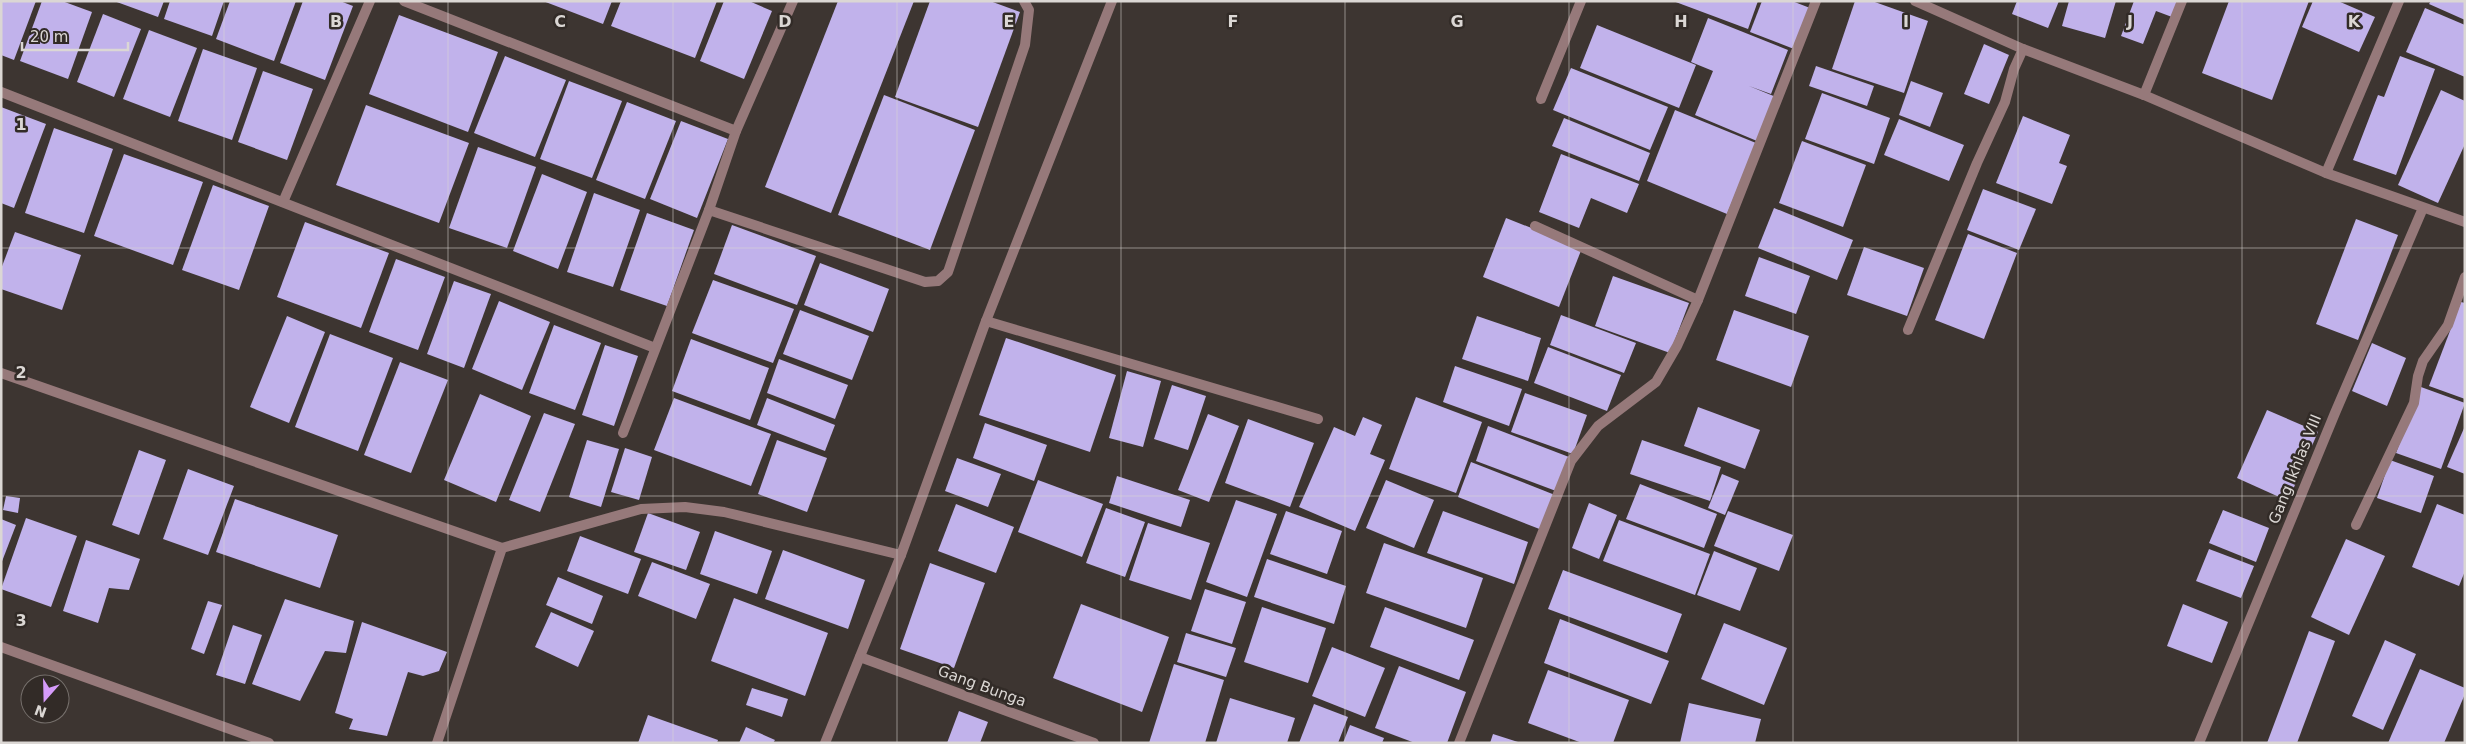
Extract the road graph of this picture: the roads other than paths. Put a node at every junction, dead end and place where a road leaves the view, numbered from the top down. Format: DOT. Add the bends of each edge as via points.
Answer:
graph roads {
  1 [pos="370,1"];
  2 [pos="404,1"];
  3 [pos="793,1"];
  4 [pos="1024,1"];
  5 [pos="1112,1"];
  6 [pos="1581,1"];
  7 [pos="1816,1"];
  8 [pos="2182,1"];
  9 [pos="2399,1"];
  10 [pos="1918,2"];
  11 [pos="2023,49"];
  12 [pos="1,92"];
  13 [pos="2144,95"];
  14 [pos="1541,99"];
  15 [pos="736,131"];
  16 [pos="2326,173"];
  17 [pos="283,202"];
  18 [pos="2423,208"];
  19 [pos="708,210"];
  20 [pos="2465,222"];
  21 [pos="1535,226"];
  22 [pos="2465,277"];
  23 [pos="1698,300"];
  24 [pos="986,321"];
  25 [pos="1908,330"];
  26 [pos="655,348"];
  27 [pos="1,373"];
  28 [pos="1318,420"];
  29 [pos="623,433"];
  30 [pos="2356,525"];
  31 [pos="502,548"];
  32 [pos="901,555"];
  33 [pos="1,647"];
  34 [pos="860,657"];
  35 [pos="269,743"];
  36 [pos="437,743"];
  37 [pos="825,743"];
  38 [pos="1094,743"];
  39 [pos="1459,743"];
  40 [pos="2199,743"];
  1 -- 17 [label="street"];
  2 -- 15 [label="street"];
  3 -- 15 [label="street"];
  4 -- 19 [label="street" via="1029,10 1025,45 948,272 938,281 925,282"];
  5 -- 24 [label="street"];
  6 -- 14 [label="street"];
  7 -- 23 [label="street"];
  8 -- 13 [label="street"];
  9 -- 16 [label="street"];
  10 -- 11 [label="street"];
  11 -- 13 [label="street"];
  11 -- 25 [label="street" via="2005,102"];
  12 -- 17 [label="street"];
  13 -- 16 [label="street"];
  15 -- 19 [label="street"];
  16 -- 18 [label="street"];
  17 -- 26 [label="street"];
  18 -- 20 [label="street"];
  18 -- 40 [label="street, Gang Ikhlas VIII" via="2334,413"];
  19 -- 26 [label="street"];
  21 -- 23 [label="street"];
  22 -- 30 [label="street" via="2448,325 2424,361 2414,403"];
  23 -- 39 [label="street" via="1656,382 1598,426 1571,461"];
  24 -- 28 [label="street"];
  24 -- 32 [label="street"];
  26 -- 29 [label="street"];
  27 -- 31 [label="street"];
  31 -- 32 [label="street" via="642,509 685,507 724,512"];
  31 -- 36 [label="street"];
  32 -- 34 [label="street"];
  33 -- 35 [label="street"];
  34 -- 37 [label="street"];
  34 -- 38 [label="street, Gang Bunga"];
}
